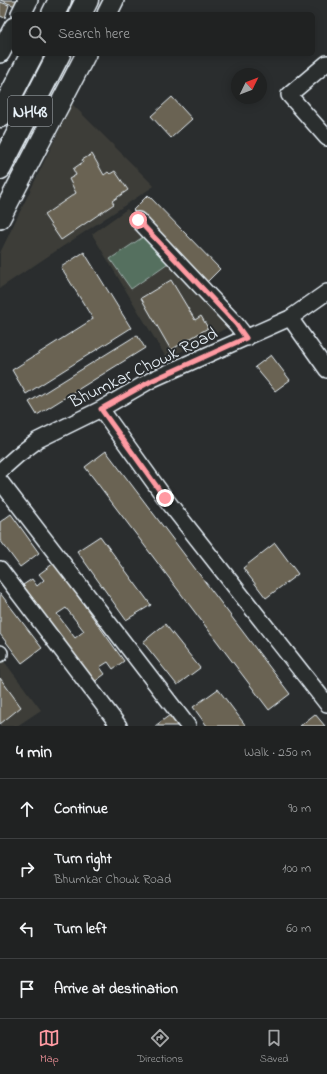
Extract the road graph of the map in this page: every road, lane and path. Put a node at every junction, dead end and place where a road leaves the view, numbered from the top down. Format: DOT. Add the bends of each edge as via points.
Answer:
graph roads {
  1 [pos="28,0"];
  2 [pos="60,0"];
  3 [pos="87,0"];
  4 [pos="114,0"];
  5 [pos="21,12"];
  6 [pos="54,12"];
  7 [pos="81,12"];
  8 [pos="108,12"];
  9 [pos="12,30"];
  10 [pos="0,54"];
  11 [pos="31,56"];
  12 [pos="58,56"];
  13 [pos="85,56"];
  14 [pos="327,63"];
  15 [pos="0,116"];
  16 [pos="327,138"];
  17 [pos="0,168"];
  18 [pos="0,219"];
  19 [pos="138,220"];
  20 [pos="327,292"];
  21 [pos="294,315"];
  22 [pos="246,338"];
  23 [pos="327,354"];
  24 [pos="327,370"];
  25 [pos="101,409"];
  26 [pos="18,455"];
  27 [pos="0,462"];
  28 [pos="0,471"];
  29 [pos="0,481"];
  30 [pos="0,569"];
  31 [pos="327,704"];
  32 [pos="119,726"];
  33 [pos="188,726"];
  1 -- 5 [label="main road"];
  2 -- 6 [label="highway"];
  3 -- 7 [label="highway"];
  4 -- 8 [label="main road"];
  9 -- 10 [label="main road"];
  11 -- 15 [label="highway, NH48"];
  12 -- 17 [label="highway, NH48"];
  13 -- 18 [label="main road"];
  14 -- 16 [label="street" via="289,95"];
  19 -- 22 [label="street" via="236,324"];
  20 -- 21 [label="street, Bhumkar Chowk Road"];
  21 -- 22 [label="street, Bhumkar Chowk Road"];
  21 -- 23 [label="street"];
  21 -- 24 [label="street"];
  22 -- 25 [label="street, Bhumkar Chowk Road" via="153,380"];
  25 -- 26 [label="street, Bhumkar Chowk Road" via="38,440"];
  25 -- 31 [label="street" via="165,498"];
  26 -- 27 [label="street, Bhumkar Chowk Road"];
  26 -- 28 [label="street, Bhumkar Chowk Road"];
  29 -- 33 [label="street"];
  30 -- 32 [label="street"];
}
